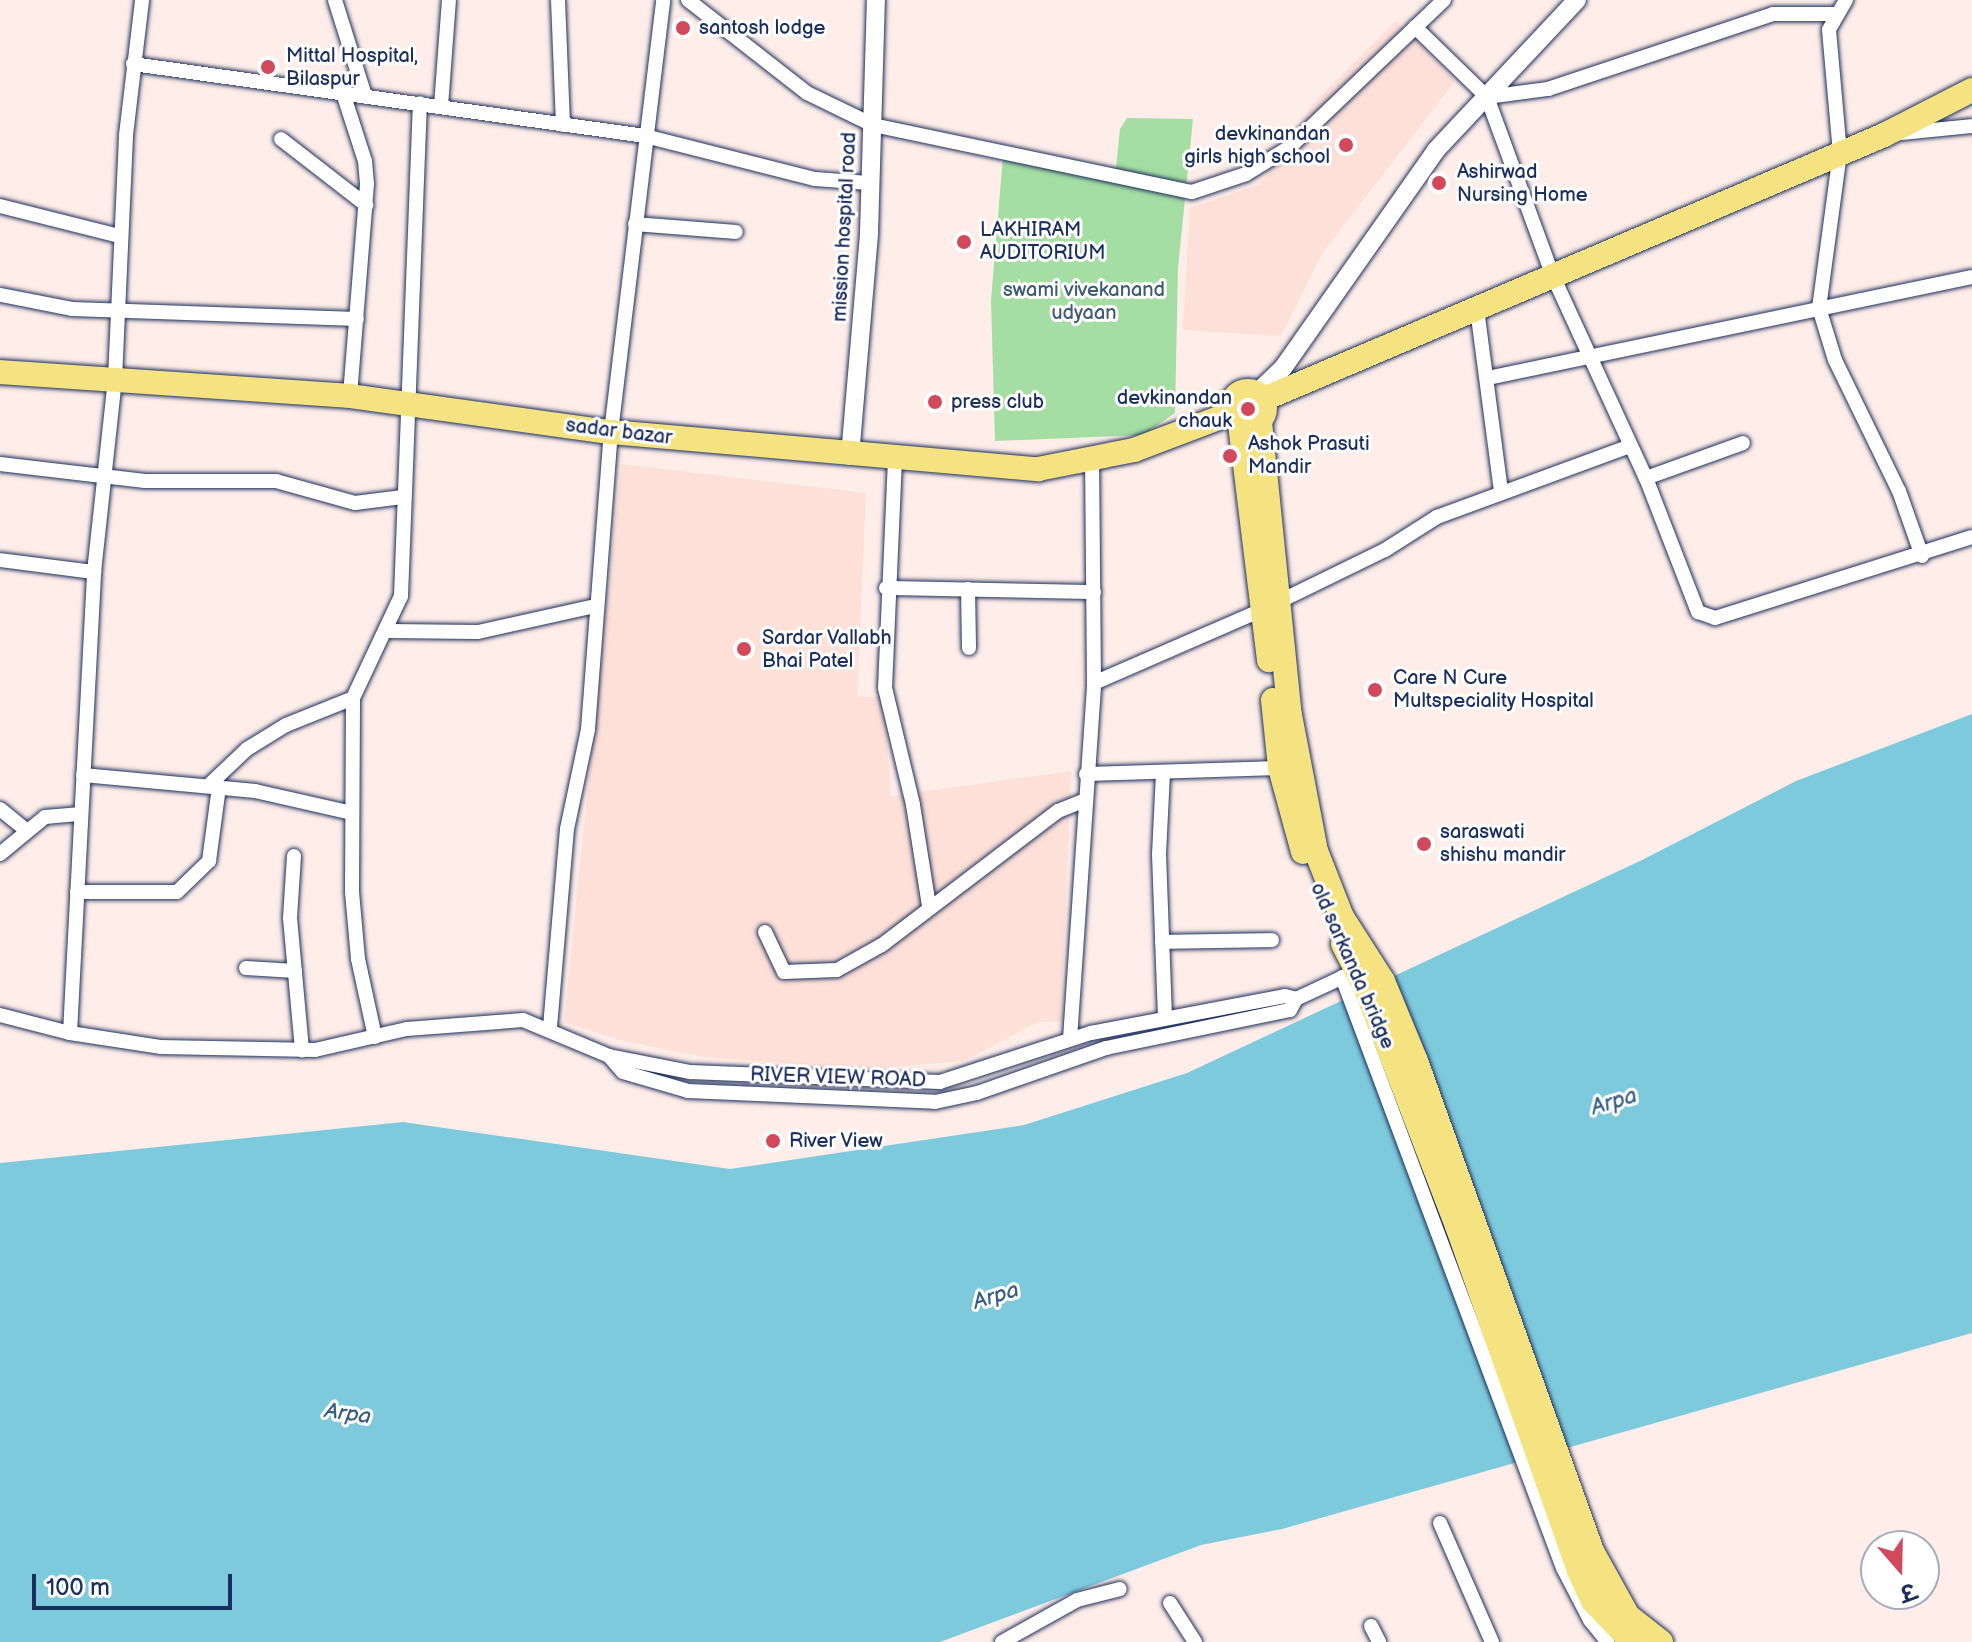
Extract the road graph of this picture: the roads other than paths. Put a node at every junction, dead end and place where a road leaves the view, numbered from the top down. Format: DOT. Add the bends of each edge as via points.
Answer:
graph roads {
  1 [pos="142,0"];
  2 [pos="335,0"];
  3 [pos="449,0"];
  4 [pos="558,0"];
  5 [pos="663,0"];
  6 [pos="688,0"];
  7 [pos="876,0"];
  8 [pos="1444,0"];
  9 [pos="1577,0"];
  10 [pos="1846,0"];
  11 [pos="1771,7"];
  12 [pos="1834,14"];
  13 [pos="1415,27"];
  14 [pos="133,64"];
  15 [pos="1968,87"];
  16 [pos="343,93"];
  17 [pos="365,96"];
  18 [pos="1487,97"];
  19 [pos="420,103"];
  20 [pos="441,106"];
  21 [pos="563,125"];
  22 [pos="873,125"];
  23 [pos="1972,126"];
  24 [pos="1884,135"];
  25 [pos="645,136"];
  26 [pos="281,139"];
  27 [pos="1840,153"];
  28 [pos="869,183"];
  29 [pos="366,205"];
  30 [pos="0,206"];
  31 [pos="635,224"];
  32 [pos="736,232"];
  33 [pos="119,236"];
  34 [pos="1552,274"];
  35 [pos="1972,277"];
  36 [pos="1,295"];
  37 [pos="1819,308"];
  38 [pos="1477,309"];
  39 [pos="117,311"];
  40 [pos="357,319"];
  41 [pos="1589,355"];
  42 [pos="0,372"];
  43 [pos="1488,378"];
  44 [pos="115,379"];
  45 [pos="350,396"];
  46 [pos="409,405"];
  47 [pos="1250,410"];
  48 [pos="611,432"];
  49 [pos="1743,443"];
  50 [pos="1630,446"];
  51 [pos="850,456"];
  52 [pos="1092,458"];
  53 [pos="895,459"];
  54 [pos="0,464"];
  55 [pos="103,477"];
  56 [pos="1646,478"];
  57 [pos="1501,492"];
  58 [pos="403,497"];
  59 [pos="1972,537"];
  60 [pos="1922,556"];
  61 [pos="0,560"];
  62 [pos="94,572"];
  63 [pos="886,588"];
  64 [pos="968,589"];
  65 [pos="1094,592"];
  66 [pos="1272,605"];
  67 [pos="595,606"];
  68 [pos="389,631"];
  69 [pos="969,648"];
  70 [pos="1094,683"];
  71 [pos="353,698"];
  72 [pos="1280,768"];
  73 [pos="1163,773"];
  74 [pos="1086,774"];
  75 [pos="83,775"];
  76 [pos="214,786"];
  77 [pos="1085,800"];
  78 [pos="0,809"];
  79 [pos="352,813"];
  80 [pos="81,814"];
  81 [pos="25,829"];
  82 [pos="0,854"];
  83 [pos="294,856"];
  84 [pos="77,892"];
  85 [pos="929,906"];
  86 [pos="765,932"];
  87 [pos="1272,940"];
  88 [pos="1162,942"];
  89 [pos="246,968"];
  90 [pos="295,971"];
  91 [pos="1362,980"];
  92 [pos="1296,999"];
  93 [pos="0,1015"];
  94 [pos="1165,1018"];
  95 [pos="550,1027"];
  96 [pos="70,1033"];
  97 [pos="375,1037"];
  98 [pos="1070,1039"];
  99 [pos="302,1050"];
  100 [pos="609,1056"];
  101 [pos="1558,1486"];
  102 [pos="1440,1523"];
  103 [pos="1120,1589"];
  104 [pos="1170,1603"];
  105 [pos="1371,1626"];
  106 [pos="1002,1642"];
  107 [pos="1195,1642"];
  108 [pos="1379,1642"];
  109 [pos="1492,1642"];
  110 [pos="1608,1642"];
  111 [pos="1632,1642"];
  112 [pos="1661,1642"];
  1 -- 14 [label="street"];
  2 -- 17 [label="street"];
  3 -- 20 [label="street"];
  4 -- 21 [label="street"];
  5 -- 25 [label="street"];
  6 -- 22 [label="street" via="807,93"];
  7 -- 22 [label="street, mission hospital road"];
  8 -- 13 [label="street"];
  9 -- 18 [label="street"];
  10 -- 12 [label="street"];
  11 -- 12 [label="street"];
  11 -- 18 [label="street" via="1548,89"];
  12 -- 27 [label="street" via="1829,39"];
  13 -- 18 [label="street"];
  13 -- 22 [label="street" via="1290,147 1246,174 1201,191 1176,191"];
  14 -- 16 [label="street"];
  14 -- 33 [label="street"];
  15 -- 24 [label="main road, sadar bazar"];
  16 -- 17 [label="street"];
  16 -- 29 [label="street" via="365,161"];
  17 -- 19 [label="street"];
  18 -- 34 [label="street"];
  18 -- 47 [label="street" via="1436,150"];
  19 -- 20 [label="street"];
  19 -- 46 [label="street"];
  20 -- 21 [label="street"];
  21 -- 25 [label="street"];
  22 -- 28 [label="street, mission hospital road"];
  23 -- 24 [label="street"];
  24 -- 27 [label="main road, sadar bazar"];
  25 -- 28 [label="street" via="815,179"];
  25 -- 31 [label="street"];
  26 -- 29 [label="street"];
  27 -- 34 [label="main road, sadar bazar"];
  27 -- 37 [label="street"];
  28 -- 51 [label="street, mission hospital road"];
  29 -- 40 [label="street"];
  30 -- 33 [label="street"];
  31 -- 32 [label="street"];
  31 -- 48 [label="street"];
  33 -- 39 [label="street"];
  34 -- 38 [label="main road, sadar bazar"];
  34 -- 41 [label="street"];
  35 -- 37 [label="street"];
  36 -- 39 [label="street" via="41,305"];
  37 -- 41 [label="street"];
  37 -- 60 [label="street" via="1835,360 1899,491"];
  38 -- 43 [label="street"];
  38 -- 47 [label="main road, sadar bazar"];
  39 -- 40 [label="street"];
  39 -- 44 [label="street"];
  40 -- 45 [label="street"];
  41 -- 43 [label="street"];
  41 -- 50 [label="street"];
  42 -- 44 [label="main road, sadar bazar"];
  43 -- 57 [label="street"];
  44 -- 45 [label="main road, sadar bazar"];
  44 -- 55 [label="street"];
  45 -- 46 [label="main road, sadar bazar"];
  46 -- 48 [label="main road, sadar bazar"];
  46 -- 58 [label="street"];
  47 -- 52 [label="main road, sadar bazar" via="1134,450"];
  47 -- 66 [label="main road, old sarkanda bridge"];
  48 -- 51 [label="main road, sadar bazar"];
  48 -- 67 [label="street"];
  49 -- 56 [label="street"];
  50 -- 56 [label="street"];
  50 -- 57 [label="street"];
  51 -- 53 [label="main road, sadar bazar"];
  52 -- 53 [label="main road, sadar bazar" via="1038,469"];
  52 -- 65 [label="street"];
  53 -- 63 [label="street"];
  54 -- 55 [label="street"];
  55 -- 58 [label="street" via="276,481 355,503"];
  55 -- 62 [label="street"];
  56 -- 60 [label="street" via="1698,612 1708,618"];
  57 -- 66 [label="street" via="1437,517 1385,550"];
  58 -- 68 [label="street" via="401,596"];
  59 -- 60 [label="street"];
  61 -- 62 [label="street"];
  62 -- 75 [label="street"];
  63 -- 64 [label="street"];
  63 -- 85 [label="street" via="887,707 913,805"];
  64 -- 65 [label="street"];
  64 -- 69 [label="street"];
  65 -- 70 [label="street"];
  66 -- 70 [label="street"];
  66 -- 72 [label="main road, old sarkanda bridge"];
  66 -- 91 [label="main road" via="1316,851"];
  67 -- 68 [label="street" via="478,632"];
  67 -- 95 [label="street" via="588,729 567,829"];
  68 -- 71 [label="street"];
  70 -- 74 [label="street"];
  71 -- 76 [label="street" via="286,725 247,749"];
  71 -- 79 [label="street"];
  72 -- 73 [label="street"];
  72 -- 91 [label="main road, old sarkanda bridge" via="1292,822"];
  73 -- 74 [label="street"];
  73 -- 88 [label="street"];
  74 -- 77 [label="street"];
  75 -- 76 [label="street"];
  75 -- 80 [label="street"];
  76 -- 79 [label="street"];
  76 -- 84 [label="street" via="209,861 177,892"];
  77 -- 85 [label="street" via="1058,811"];
  77 -- 98 [label="street"];
  78 -- 81 [label="street"];
  79 -- 97 [label="street" via="354,933"];
  80 -- 81 [label="street" via="45,817"];
  80 -- 84 [label="street"];
  81 -- 82 [label="street"];
  83 -- 90 [label="street" via="290,918"];
  84 -- 96 [label="street"];
  85 -- 86 [label="street" via="882,945 824,973 784,972"];
  87 -- 88 [label="street"];
  88 -- 94 [label="street"];
  89 -- 90 [label="street"];
  90 -- 99 [label="street"];
  91 -- 92 [label="street, RIVER VIEW ROAD"];
  91 -- 101 [label="main road, old sarkanda bridge"];
  91 -- 110 [label="street" via="1567,1578"];
  92 -- 94 [label="street, RIVER VIEW ROAD" via="1285,996"];
  92 -- 100 [label="street, RIVER VIEW ROAD" via="1290,1010 1087,1053 977,1093 935,1102 688,1091 623,1072"];
  93 -- 96 [label="street, RIVER VIEW ROAD"];
  94 -- 98 [label="street, RIVER VIEW ROAD"];
  95 -- 97 [label="street, RIVER VIEW ROAD" via="523,1020 407,1029"];
  95 -- 100 [label="street, RIVER VIEW ROAD"];
  96 -- 99 [label="street, RIVER VIEW ROAD" via="160,1047"];
  97 -- 99 [label="street, RIVER VIEW ROAD"];
  98 -- 100 [label="street, RIVER VIEW ROAD" via="961,1077 923,1083 690,1072"];
  101 -- 111 [label="main road" via="1593,1601"];
  101 -- 112 [label="main road" via="1628,1616"];
  102 -- 109 [label="street"];
  103 -- 106 [label="street" via="1077,1600"];
  104 -- 107 [label="street"];
  105 -- 108 [label="street"];
}
